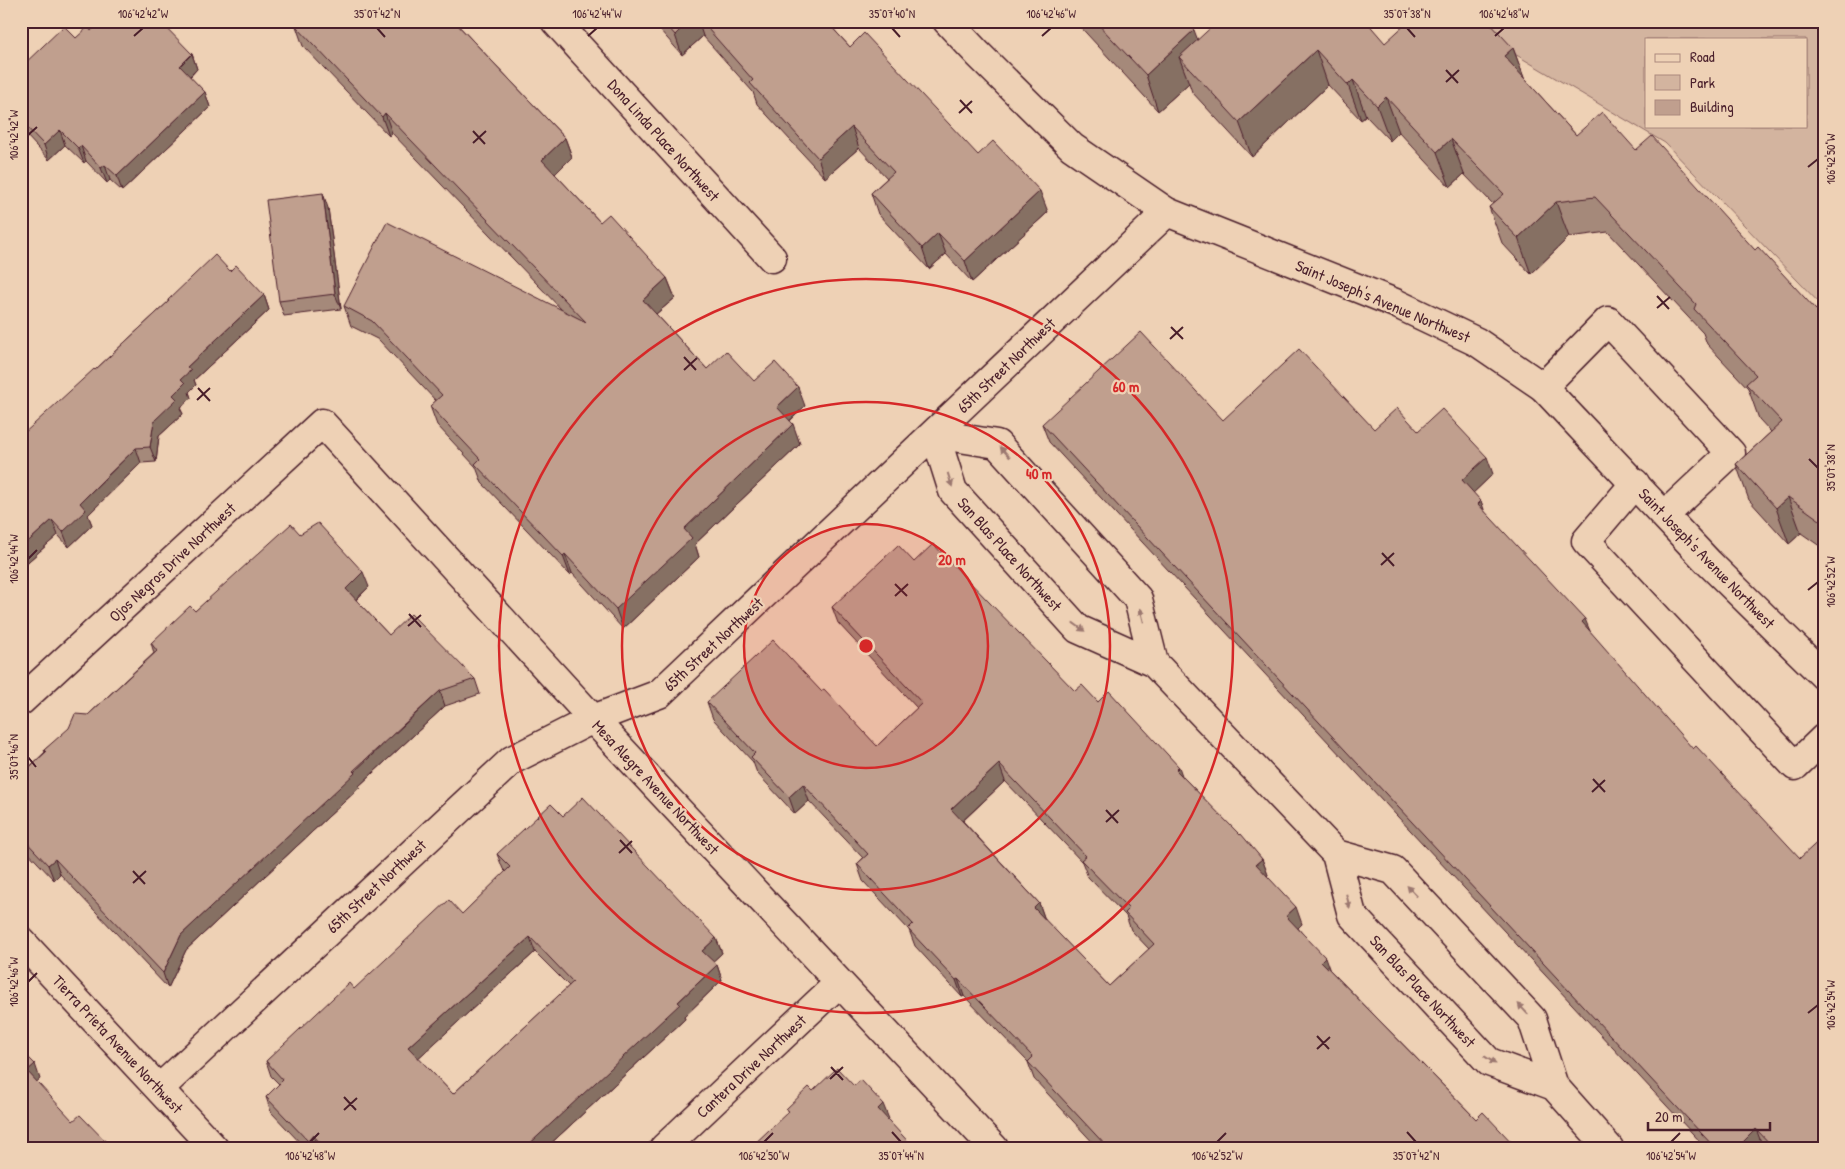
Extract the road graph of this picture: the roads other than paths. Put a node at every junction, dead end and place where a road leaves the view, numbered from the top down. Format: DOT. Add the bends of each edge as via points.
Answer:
graph roads {
  1 [pos="555,21"];
  2 [pos="947,21"];
  3 [pos="1167,212"];
  4 [pos="772,258"];
  5 [pos="1543,387"];
  6 [pos="322,423"];
  7 [pos="935,434"];
  8 [pos="1634,483"];
  9 [pos="1665,515"];
  10 [pos="1154,663"];
  11 [pos="1824,676"];
  12 [pos="21,701"];
  13 [pos="593,719"];
  14 [pos="1824,738"];
  15 [pos="1336,854"];
  16 [pos="21,941"];
  17 [pos="839,983"];
  18 [pos="1554,1086"];
  19 [pos="159,1089"];
  20 [pos="214,1148"];
  21 [pos="664,1148"];
  22 [pos="994,1148"];
  23 [pos="1609,1148"];
  1 -- 4 [label="street, Dona Linda Place Northwest"];
  2 -- 3 [label="street, Saint Joseph's Avenue Northwest" via="1072,147"];
  3 -- 5 [label="street, Saint Joseph's Avenue Northwest" via="1395,303 1477,342"];
  3 -- 7 [label="street, 65th Street Northwest"];
  5 -- 8 [label="street, Saint Joseph's Avenue Northwest"];
  5 -- 9 [label="street" via="1608,321 1732,453"];
  6 -- 12 [label="street, Ojos Negros Drive Northwest"];
  6 -- 13 [label="street, Mesa Alegre Avenue Northwest"];
  7 -- 10 [label="street, San Blas Place Northwest, one-way" via="954,492 1078,628"];
  10 -- 7 [label="street, San Blas Place Northwest, one-way" via="1138,599 997,444"];
  7 -- 13 [label="street, 65th Street Northwest" via="660,694"];
  8 -- 9 [label="street, Saint Joseph's Avenue Northwest"];
  8 -- 14 [label="street" via="1586,542 1795,766"];
  9 -- 11 [label="street, Saint Joseph's Avenue Northwest"];
  10 -- 15 [label="street, San Blas Place Northwest"];
  13 -- 17 [label="street, Mesa Alegre Avenue Northwest"];
  13 -- 19 [label="street, 65th Street Northwest" via="512,760"];
  15 -- 18 [label="street, San Blas Place Northwest, one-way" via="1352,914 1489,1062"];
  18 -- 15 [label="street, San Blas Place Northwest, one-way" via="1532,1019 1393,870"];
  16 -- 19 [label="street, Tierra Prieta Avenue Northwest"];
  17 -- 21 [label="street, Cantera Drive Northwest"];
  17 -- 22 [label="street, Mesa Alegre Avenue Northwest"];
  18 -- 23 [label="street, San Blas Place Northwest"];
  19 -- 20 [label="street, Tierra Prieta Avenue Northwest"];
}
